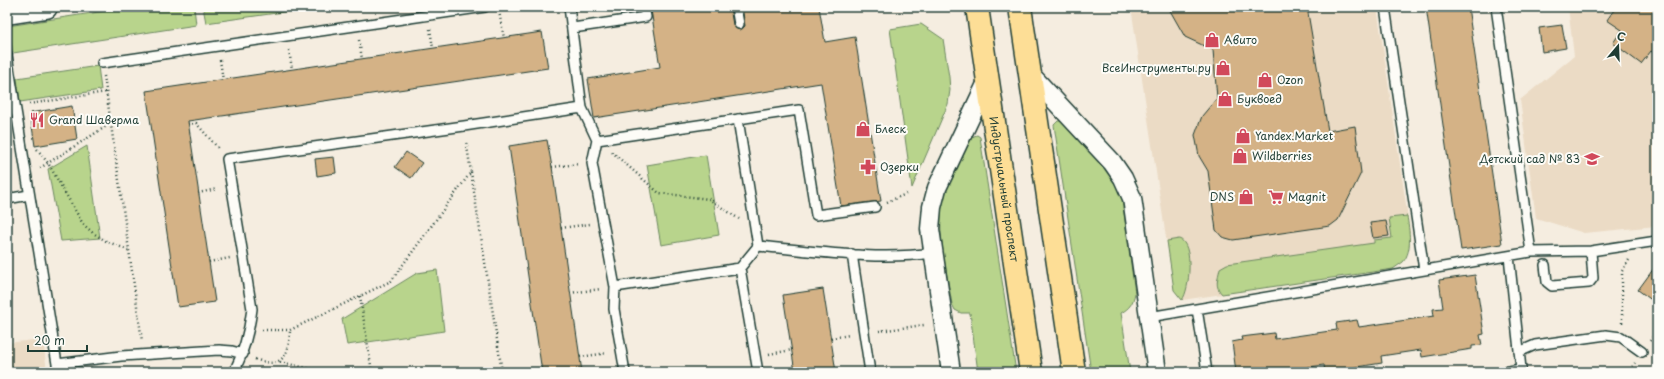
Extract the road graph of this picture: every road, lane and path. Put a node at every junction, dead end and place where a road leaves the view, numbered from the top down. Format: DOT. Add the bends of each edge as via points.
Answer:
graph roads {
  1 [pos="46,7"];
  2 [pos="485,7"];
  3 [pos="499,7"];
  4 [pos="569,7"];
  5 [pos="644,7"];
  6 [pos="736,7"];
  7 [pos="977,7"];
  8 [pos="1020,7"];
  9 [pos="1385,7"];
  10 [pos="1496,7"];
  11 [pos="7,13"];
  12 [pos="739,24"];
  13 [pos="572,28"];
  14 [pos="504,38"];
  15 [pos="7,55"];
  16 [pos="102,63"];
  17 [pos="1030,74"];
  18 [pos="988,80"];
  19 [pos="106,92"];
  20 [pos="15,106"];
  21 [pos="582,108"];
  22 [pos="738,118"];
  23 [pos="110,124"];
  24 [pos="188,124"];
  25 [pos="464,126"];
  26 [pos="20,138"];
  27 [pos="597,140"];
  28 [pos="227,159"];
  29 [pos="48,163"];
  30 [pos="592,163"];
  31 [pos="552,167"];
  32 [pos="471,172"];
  33 [pos="26,176"];
  34 [pos="232,187"];
  35 [pos="198,193"];
  36 [pos="906,194"];
  37 [pos="29,196"];
  38 [pos="7,199"];
  39 [pos="875,207"];
  40 [pos="604,222"];
  41 [pos="561,228"];
  42 [pos="755,229"];
  43 [pos="1657,241"];
  44 [pos="1638,244"];
  45 [pos="758,246"];
  46 [pos="129,250"];
  47 [pos="1591,251"];
  48 [pos="934,252"];
  49 [pos="1531,252"];
  50 [pos="852,254"];
  51 [pos="243,256"];
  52 [pos="1508,256"];
  53 [pos="209,262"];
  54 [pos="1545,265"];
  55 [pos="740,268"];
  56 [pos="1424,270"];
  57 [pos="615,287"];
  58 [pos="570,293"];
  59 [pos="360,296"];
  60 [pos="1197,308"];
  61 [pos="1149,317"];
  62 [pos="249,330"];
  63 [pos="290,330"];
  64 [pos="1622,337"];
  65 [pos="792,350"];
  66 [pos="621,351"];
  67 [pos="1519,352"];
  68 [pos="1642,352"];
  69 [pos="243,354"];
  70 [pos="144,355"];
  71 [pos="580,357"];
  72 [pos="755,357"];
  73 [pos="279,362"];
  74 [pos="1521,371"];
  75 [pos="234,372"];
  76 [pos="324,372"];
  77 [pos="372,372"];
  78 [pos="502,372"];
  79 [pos="624,372"];
  80 [pos="758,372"];
  81 [pos="870,372"];
  82 [pos="951,372"];
  83 [pos="1032,372"];
  84 [pos="1074,372"];
  85 [pos="1157,372"];
  86 [pos="1207,372"];
  87 [pos="1502,372"];
  1 -- 11 [label="street"];
  2 -- 16 [label="lane"];
  3 -- 14 [label="path"];
  4 -- 13 [label="lane"];
  5 -- 13 [label="lane" via="646,17"];
  6 -- 12 [label="lane"];
  7 -- 18 [label="main road, Индустриальный проспект"];
  8 -- 17 [label="main road"];
  9 -- 56 [label="lane"];
  10 -- 49 [label="lane"];
  13 -- 21 [label="lane"];
  15 -- 20 [label="lane"];
  16 -- 19 [label="path"];
  17 -- 61 [label="street" via="1112,162 1123,178 1132,198"];
  17 -- 84 [label="main road"];
  18 -- 48 [label="street" via="937,188 930,229"];
  18 -- 83 [label="main road, Индустриальный проспект"];
  19 -- 20 [label="path"];
  19 -- 23 [label="path"];
  20 -- 26 [label="lane"];
  21 -- 25 [label="lane"];
  21 -- 27 [label="lane"];
  22 -- 27 [label="lane"];
  22 -- 39 [label="lane" via="799,110 816,215"];
  22 -- 42 [label="lane"];
  23 -- 29 [label="path"];
  23 -- 46 [label="path"];
  24 -- 28 [label="path" via="196,123"];
  25 -- 28 [label="lane"];
  25 -- 32 [label="path"];
  26 -- 29 [label="path" via="38,150"];
  26 -- 33 [label="lane"];
  27 -- 30 [label="lane"];
  27 -- 42 [label="path" via="659,193 709,199"];
  28 -- 34 [label="lane"];
  29 -- 33 [label="path"];
  29 -- 46 [label="path" via="83,224 106,241"];
  30 -- 31 [label="path"];
  30 -- 40 [label="lane"];
  32 -- 59 [label="path" via="391,281"];
  32 -- 78 [label="path"];
  33 -- 37 [label="lane"];
  34 -- 35 [label="path"];
  34 -- 51 [label="lane"];
  36 -- 39 [label="path"];
  37 -- 38 [label="lane"];
  37 -- 70 [label="lane" via="58,364"];
  40 -- 41 [label="path"];
  40 -- 57 [label="lane"];
  42 -- 45 [label="lane"];
  43 -- 44 [label="lane"];
  44 -- 47 [label="lane"];
  44 -- 64 [label="path" via="1622,271"];
  45 -- 50 [label="lane"];
  45 -- 55 [label="lane"];
  46 -- 70 [label="path"];
  47 -- 49 [label="lane"];
  47 -- 54 [label="lane" via="1593,278 1589,283 1552,286 1547,282"];
  48 -- 50 [label="lane" via="914,255"];
  48 -- 82 [label="street"];
  49 -- 52 [label="lane"];
  50 -- 81 [label="lane"];
  51 -- 53 [label="path"];
  51 -- 62 [label="lane" via="252,309"];
  52 -- 56 [label="lane"];
  52 -- 67 [label="lane"];
  55 -- 57 [label="lane"];
  55 -- 72 [label="lane"];
  56 -- 60 [label="lane"];
  57 -- 58 [label="path"];
  57 -- 66 [label="lane" via="614,309"];
  59 -- 63 [label="path"];
  59 -- 77 [label="path"];
  60 -- 61 [label="lane"];
  60 -- 86 [label="lane"];
  61 -- 85 [label="street"];
  62 -- 63 [label="path"];
  62 -- 69 [label="lane"];
  63 -- 73 [label="path" via="286,356"];
  64 -- 67 [label="lane" via="1606,335 1535,345"];
  64 -- 68 [label="lane"];
  65 -- 72 [label="path"];
  66 -- 71 [label="path"];
  66 -- 79 [label="lane"];
  67 -- 74 [label="lane"];
  69 -- 70 [label="lane" via="219,350"];
  69 -- 73 [label="path" via="262,362"];
  69 -- 75 [label="lane"];
  72 -- 80 [label="lane"];
  73 -- 76 [label="path"];
  74 -- 87 [label="lane"];
}
